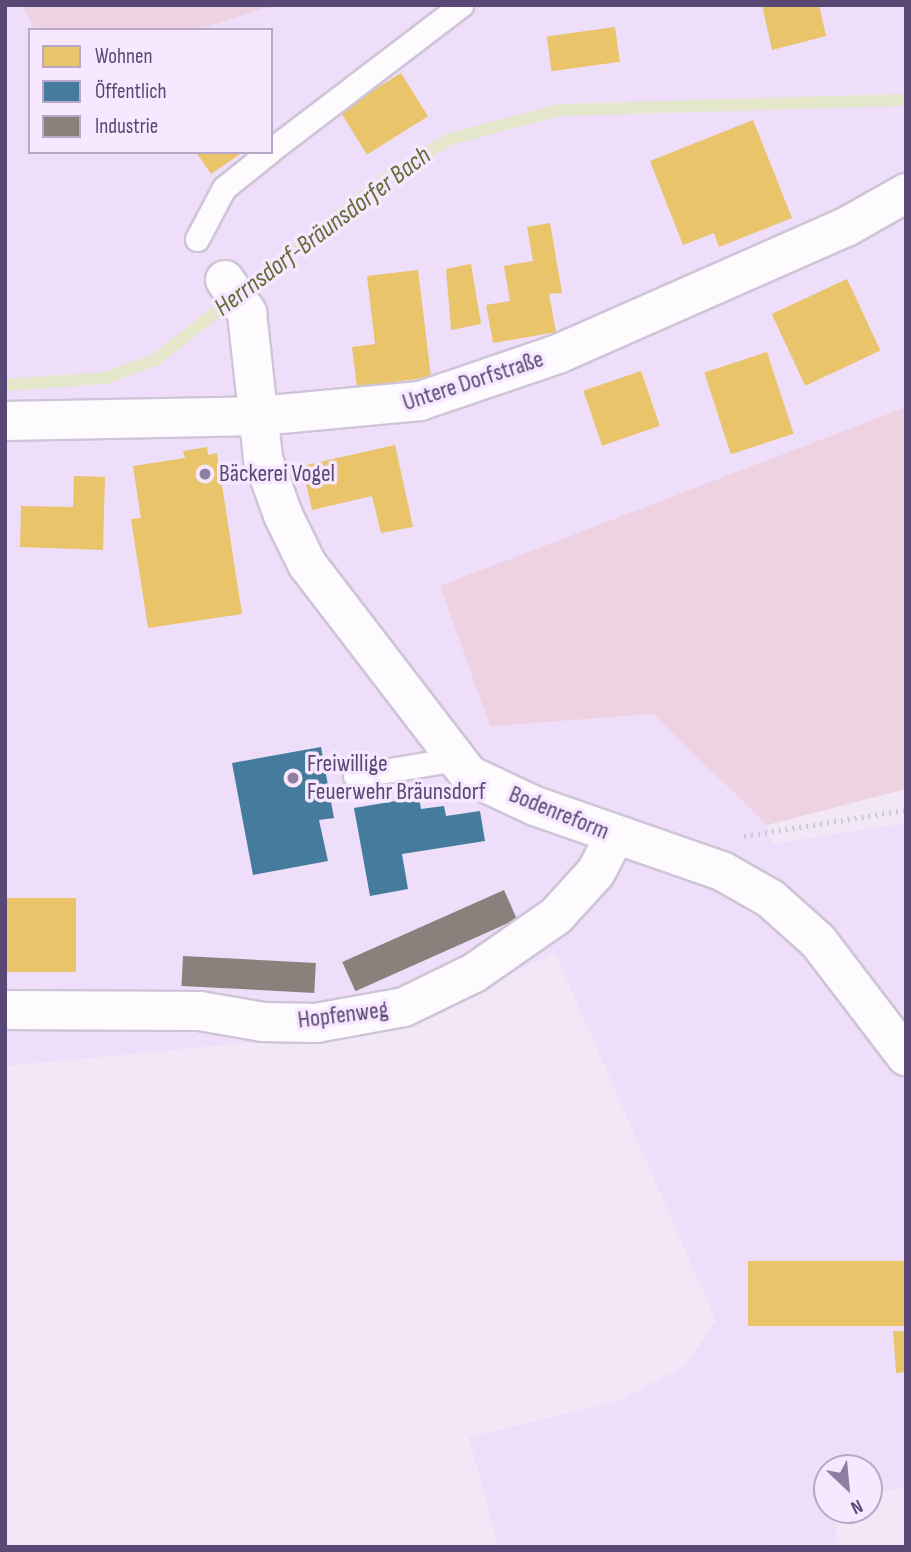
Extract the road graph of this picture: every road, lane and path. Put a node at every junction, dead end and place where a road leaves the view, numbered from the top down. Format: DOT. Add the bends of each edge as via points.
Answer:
graph roads {
  1 [pos="461,5"];
  2 [pos="273,149"];
  3 [pos="266,154"];
  4 [pos="906,193"];
  5 [pos="197,239"];
  6 [pos="225,280"];
  7 [pos="259,416"];
  8 [pos="5,421"];
  9 [pos="456,759"];
  10 [pos="355,776"];
  11 [pos="906,810"];
  12 [pos="615,836"];
  13 [pos="738,837"];
  14 [pos="5,1010"];
  15 [pos="906,1056"];
  1 -- 2 [label="lane"];
  3 -- 5 [label="lane" via="224,188"];
  4 -- 7 [label="street, Untere Dorfstraße" via="846,228 479,384 380,409"];
  6 -- 7 [label="street, Bodenreform" via="247,313"];
  7 -- 8 [label="street, Untere Dorfstraße"];
  7 -- 9 [label="street, Bodenreform" via="263,459 307,564"];
  9 -- 10 [label="lane"];
  9 -- 12 [label="street, Bodenreform" via="469,775"];
  11 -- 13 [label="path"];
  12 -- 14 [label="street, Hopfenweg" via="596,872 556,916 474,972 404,1007 316,1023 263,1023 200,1011"];
  12 -- 15 [label="street, Bodenreform" via="681,854 771,899 818,941"];
}
